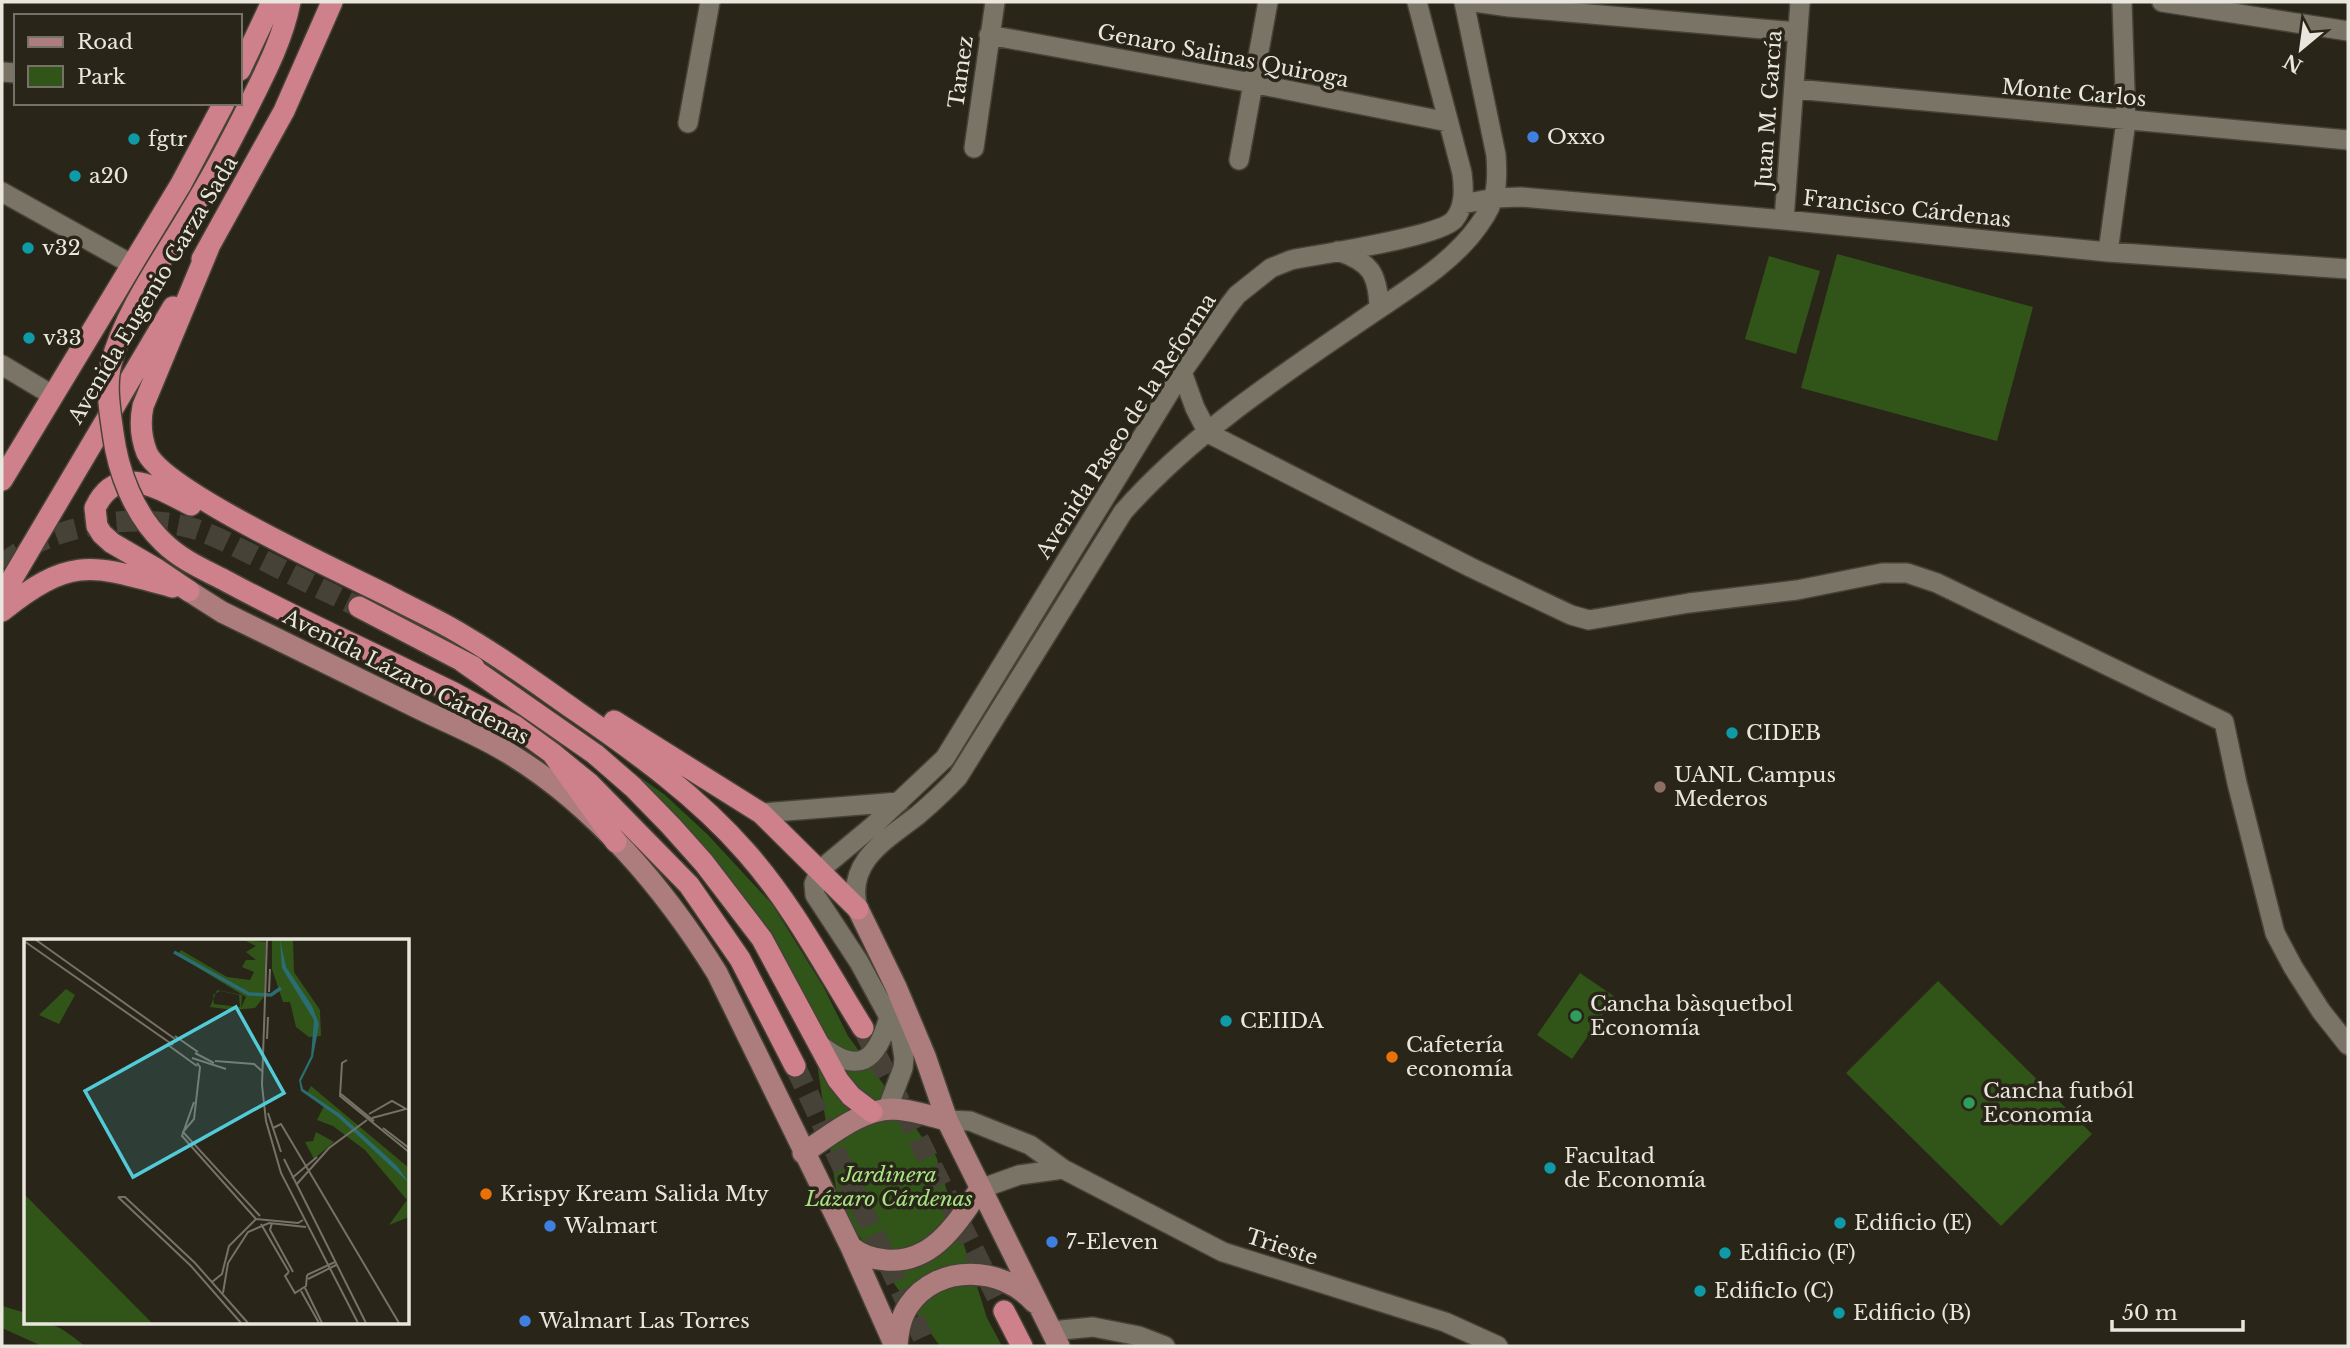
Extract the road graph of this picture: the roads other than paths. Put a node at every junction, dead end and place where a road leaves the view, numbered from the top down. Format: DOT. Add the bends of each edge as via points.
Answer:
graph roads {
  1 [pos="272,2"];
  2 [pos="290,2"];
  3 [pos="332,2"];
  4 [pos="710,2"];
  5 [pos="995,2"];
  6 [pos="1268,2"];
  7 [pos="1417,2"];
  8 [pos="1464,2"];
  9 [pos="1475,2"];
  10 [pos="1800,2"];
  11 [pos="2122,2"];
  12 [pos="2162,2"];
  13 [pos="2348,31"];
  14 [pos="1797,32"];
  15 [pos="989,36"];
  16 [pos="242,66"];
  17 [pos="1252,83"];
  18 [pos="1795,89"];
  19 [pos="223,105"];
  20 [pos="2126,121"];
  21 [pos="1448,122"];
  22 [pos="688,123"];
  23 [pos="2348,140"];
  24 [pos="974,148"];
  25 [pos="1240,160"];
  26 [pos="2,192"];
  27 [pos="1495,198"];
  28 [pos="1462,204"];
  29 [pos="1784,220"];
  30 [pos="209,247"];
  31 [pos="1338,251"];
  32 [pos="2108,252"];
  33 [pos="133,265"];
  34 [pos="2348,269"];
  35 [pos="1380,308"];
  36 [pos="2,365"];
  37 [pos="1182,372"];
  38 [pos="52,395"];
  39 [pos="1208,433"];
  40 [pos="2,480"];
  41 [pos="265,533"];
  42 [pos="189,592"];
  43 [pos="2,596"];
  44 [pos="359,607"];
  45 [pos="2,611"];
  46 [pos="463,662"];
  47 [pos="519,671"];
  48 [pos="561,700"];
  49 [pos="552,753"];
  50 [pos="899,802"];
  51 [pos="761,814"];
  52 [pos="616,842"];
  53 [pos="820,870"];
  54 [pos="856,902"];
  55 [pos="889,1017"];
  56 [pos="863,1028"];
  57 [pos="819,1044"];
  58 [pos="2348,1045"];
  59 [pos="795,1066"];
  60 [pos="880,1111"];
  61 [pos="947,1120"];
  62 [pos="803,1153"];
  63 [pos="1063,1169"];
  64 [pos="979,1189"];
  65 [pos="851,1247"];
  66 [pos="1004,1311"];
  67 [pos="1051,1330"];
  68 [pos="896,1346"];
  69 [pos="1022,1346"];
  70 [pos="1165,1346"];
  71 [pos="1498,1346"];
  1 -- 16 [label="highway"];
  2 -- 49 [label="highway, Avenida Lázaro Cárdenas, bridge" via="267,70 221,162 124,329 111,365 110,408 123,478 153,531 180,556 454,693 515,726"];
  3 -- 30 [label="highway, Avenida Eugenio Garza Sada" via="284,111"];
  4 -- 22 [label="street"];
  5 -- 15 [label="street, Tamez"];
  6 -- 17 [label="street"];
  7 -- 21 [label="street"];
  8 -- 27 [label="street, Avenida Paseo de la Reforma" via="1496,155"];
  9 -- 14 [label="street"];
  10 -- 14 [label="street, Juan M. García"];
  11 -- 20 [label="street"];
  12 -- 13 [label="street"];
  14 -- 18 [label="street, Juan M. García"];
  15 -- 17 [label="street, Genaro Salinas Quiroga"];
  15 -- 24 [label="street, Tamez"];
  17 -- 21 [label="street, Genaro Salinas Quiroga"];
  17 -- 25 [label="street"];
  18 -- 20 [label="street, Monte Carlos"];
  18 -- 29 [label="street, Juan M. García"];
  19 -- 33 [label="highway, Avenida Eugenio Garza Sada"];
  20 -- 23 [label="street, Monte Carlos"];
  20 -- 32 [label="street"];
  21 -- 28 [label="street" via="1462,173"];
  26 -- 33 [label="street"];
  27 -- 28 [label="street, Francisco Cárdenas"];
  27 -- 29 [label="street, Francisco Cárdenas"];
  27 -- 35 [label="street, Avenida Paseo de la Reforma" via="1473,234 1440,265"];
  28 -- 31 [label="street, Avenida Paseo de la Reforma" via="1457,217 1427,234"];
  29 -- 32 [label="street, Francisco Cárdenas"];
  30 -- 41 [label="highway" via="143,406 143,439 148,454 167,475"];
  30 -- 43 [label="highway, Avenida Eugenio Garza Sada"];
  31 -- 35 [label="street" via="1355,257 1373,273"];
  31 -- 37 [label="street, Avenida Paseo de la Reforma" via="1271,268 1237,295"];
  32 -- 34 [label="street, Francisco Cárdenas"];
  33 -- 38 [label="highway, Avenida Eugenio Garza Sada"];
  35 -- 39 [label="street, Avenida Paseo de la Reforma"];
  36 -- 38 [label="street"];
  37 -- 39 [label="street"];
  37 -- 50 [label="street, Avenida Paseo de la Reforma" via="945,758"];
  38 -- 40 [label="highway, Avenida Eugenio Garza Sada"];
  39 -- 54 [label="street, Avenida Paseo de la Reforma" via="1152,479 1123,512 958,777 872,852 858,874"];
  39 -- 58 [label="street" via="1571,615 1589,620 1882,573 1907,573 1937,583 2224,722 2275,933 2292,967"];
  41 -- 42 [label="highway" via="234,526 151,485 132,482 109,489 95,508 102,534"];
  41 -- 47 [label="highway" via="467,637"];
  42 -- 45 [label="highway" via="111,570 85,569 36,585"];
  42 -- 52 [label="main road, Avenida Lázaro Cárdenas" via="509,753 568,797"];
  44 -- 46 [label="highway"];
  46 -- 48 [label="highway"];
  46 -- 57 [label="highway" via="602,759 671,826 762,939"];
  47 -- 48 [label="highway"];
  47 -- 51 [label="highway" via="581,700"];
  48 -- 56 [label="highway" via="659,770 746,852 781,897"];
  49 -- 52 [label="highway"];
  49 -- 59 [label="highway, Avenida Lázaro Cárdenas" via="590,784 688,885 740,959"];
  50 -- 51 [label="street"];
  50 -- 53 [label="street, Avenida Paseo de la Reforma"];
  51 -- 53 [label="highway"];
  52 -- 62 [label="main road, Avenida Lázaro Cárdenas" via="663,894 717,973"];
  53 -- 54 [label="highway"];
  53 -- 55 [label="street" via="815,895"];
  54 -- 61 [label="main road" via="925,1056"];
  55 -- 57 [label="street" via="879,1046 868,1058 847,1061"];
  55 -- 60 [label="street" via="901,1039 904,1058"];
  57 -- 60 [label="highway" via="844,1088"];
  60 -- 61 [label="main road" via="905,1110"];
  60 -- 62 [label="main road" via="852,1121"];
  61 -- 63 [label="street, Trieste" via="970,1121 1030,1144"];
  61 -- 64 [label="main road"];
  62 -- 65 [label="main road, Avenida Lázaro Cárdenas"];
  63 -- 64 [label="street" via="1019,1175"];
  63 -- 71 [label="street, Trieste" via="1223,1252 1445,1322"];
  64 -- 65 [label="main road" via="940,1242 917,1256 876,1259"];
  64 -- 67 [label="main road"];
  65 -- 68 [label="main road, Avenida Lázaro Cárdenas"];
  66 -- 69 [label="highway"];
  67 -- 68 [label="main road" via="1030,1298 1007,1282 981,1274 953,1276 928,1287 908,1305"];
  67 -- 70 [label="street" via="1093,1327"];
}
